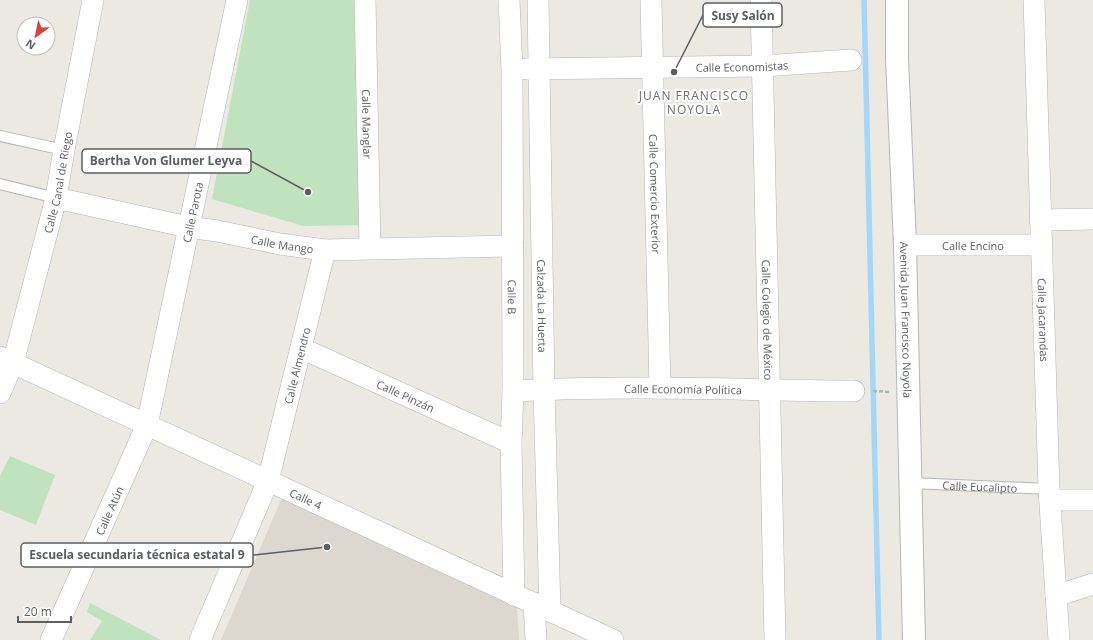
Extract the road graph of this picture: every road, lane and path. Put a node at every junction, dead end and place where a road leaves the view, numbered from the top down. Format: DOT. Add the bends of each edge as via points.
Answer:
graph roads {
  1 [pos="93,0"];
  2 [pos="237,0"];
  3 [pos="365,0"];
  4 [pos="509,0"];
  5 [pos="538,0"];
  6 [pos="651,0"];
  7 [pos="761,0"];
  8 [pos="896,0"];
  9 [pos="1034,0"];
  10 [pos="851,60"];
  11 [pos="763,66"];
  12 [pos="652,68"];
  13 [pos="539,69"];
  14 [pos="512,70"];
  15 [pos="0,136"];
  16 [pos="64,150"];
  17 [pos="0,184"];
  18 [pos="56,198"];
  19 [pos="1093,219"];
  20 [pos="1040,220"];
  21 [pos="188,227"];
  22 [pos="905,245"];
  23 [pos="1041,245"];
  24 [pos="513,246"];
  25 [pos="370,248"];
  26 [pos="325,250"];
  27 [pos="301,348"];
  28 [pos="7,360"];
  29 [pos="660,388"];
  30 [pos="544,389"];
  31 [pos="769,390"];
  32 [pos="513,391"];
  33 [pos="854,391"];
  34 [pos="908,392"];
  35 [pos="0,393"];
  36 [pos="147,425"];
  37 [pos="511,442"];
  38 [pos="268,481"];
  39 [pos="911,483"];
  40 [pos="1049,494"];
  41 [pos="1093,500"];
  42 [pos="1093,584"];
  43 [pos="514,595"];
  44 [pos="1056,596"];
  45 [pos="542,607"];
  46 [pos="51,640"];
  47 [pos="200,640"];
  48 [pos="536,640"];
  49 [pos="613,640"];
  50 [pos="775,640"];
  51 [pos="914,640"];
  52 [pos="1058,640"];
  1 -- 16 [label="street, Calle Canal de Riego"];
  2 -- 21 [label="street, Calle Parota"];
  3 -- 25 [label="street, Calle Manglar"];
  4 -- 14 [label="street, Calle B"];
  5 -- 13 [label="street, Calzada La Huerta"];
  6 -- 12 [label="street, Calle Comercio Exterior"];
  7 -- 11 [label="street, Calle Colegio de México"];
  8 -- 22 [label="street, Avenida Juan Francisco Noyola"];
  9 -- 20 [label="street, Calle Jacarandas"];
  10 -- 11 [label="street, Calle Economistas"];
  11 -- 12 [label="street, Calle Economistas"];
  11 -- 31 [label="street, Calle Colegio de México"];
  12 -- 13 [label="street, Calle Economistas"];
  12 -- 29 [label="street, Calle Comercio Exterior"];
  13 -- 14 [label="street, Calle Economistas"];
  13 -- 30 [label="street, Calzada La Huerta"];
  14 -- 24 [label="street, Calle B"];
  15 -- 16 [label="lane"];
  16 -- 18 [label="street, Calle Canal de Riego"];
  17 -- 18 [label="lane"];
  18 -- 21 [label="street, Calle Mango"];
  18 -- 28 [label="street, Calle Canal de Riego"];
  19 -- 20 [label="street"];
  20 -- 23 [label="street, Calle Jacarandas"];
  21 -- 26 [label="street, Calle Mango"];
  21 -- 36 [label="street, Calle Parota"];
  22 -- 23 [label="street, Calle Encino"];
  22 -- 34 [label="street, Avenida Juan Francisco Noyola"];
  23 -- 40 [label="street, Calle Jacarandas"];
  24 -- 25 [label="street, Calle Mango"];
  24 -- 32 [label="street, Calle B"];
  25 -- 26 [label="street, Calle Mango"];
  26 -- 27 [label="street, Calle Almendro"];
  27 -- 37 [label="street, Calle Pinzán"];
  27 -- 38 [label="street, Calle Almendro"];
  28 -- 35 [label="street, Calle Canal de Riego"];
  28 -- 36 [label="street, Calle 4"];
  29 -- 30 [label="street, Calle Economía Política"];
  29 -- 31 [label="street, Calle Economía Política"];
  30 -- 32 [label="street, Calle Economía Política"];
  30 -- 45 [label="street, Calzada La Huerta"];
  31 -- 33 [label="street, Calle Economía Política"];
  31 -- 50 [label="street, Calle Colegio de México"];
  32 -- 37 [label="street, Calle B"];
  33 -- 34 [label="path"];
  34 -- 39 [label="street, Avenida Juan Francisco Noyola"];
  36 -- 38 [label="street, Calle 4"];
  36 -- 46 [label="street, Calle Atún"];
  37 -- 43 [label="street, Calle B"];
  38 -- 43 [label="street, Calle 4"];
  38 -- 47 [label="street, Calle Almendro"];
  39 -- 40 [label="lane, Calle Eucalipto"];
  39 -- 51 [label="street, Avenida Juan Francisco Noyola"];
  40 -- 41 [label="street, Calle Eucalipto"];
  40 -- 44 [label="street, Calle Jacarandas"];
  42 -- 44 [label="street"];
  43 -- 45 [label="street, Calle 4"];
  44 -- 52 [label="street, Calle Jacarandas"];
  45 -- 48 [label="street, Calzada La Huerta"];
  45 -- 49 [label="street, Calle 4"];
}
